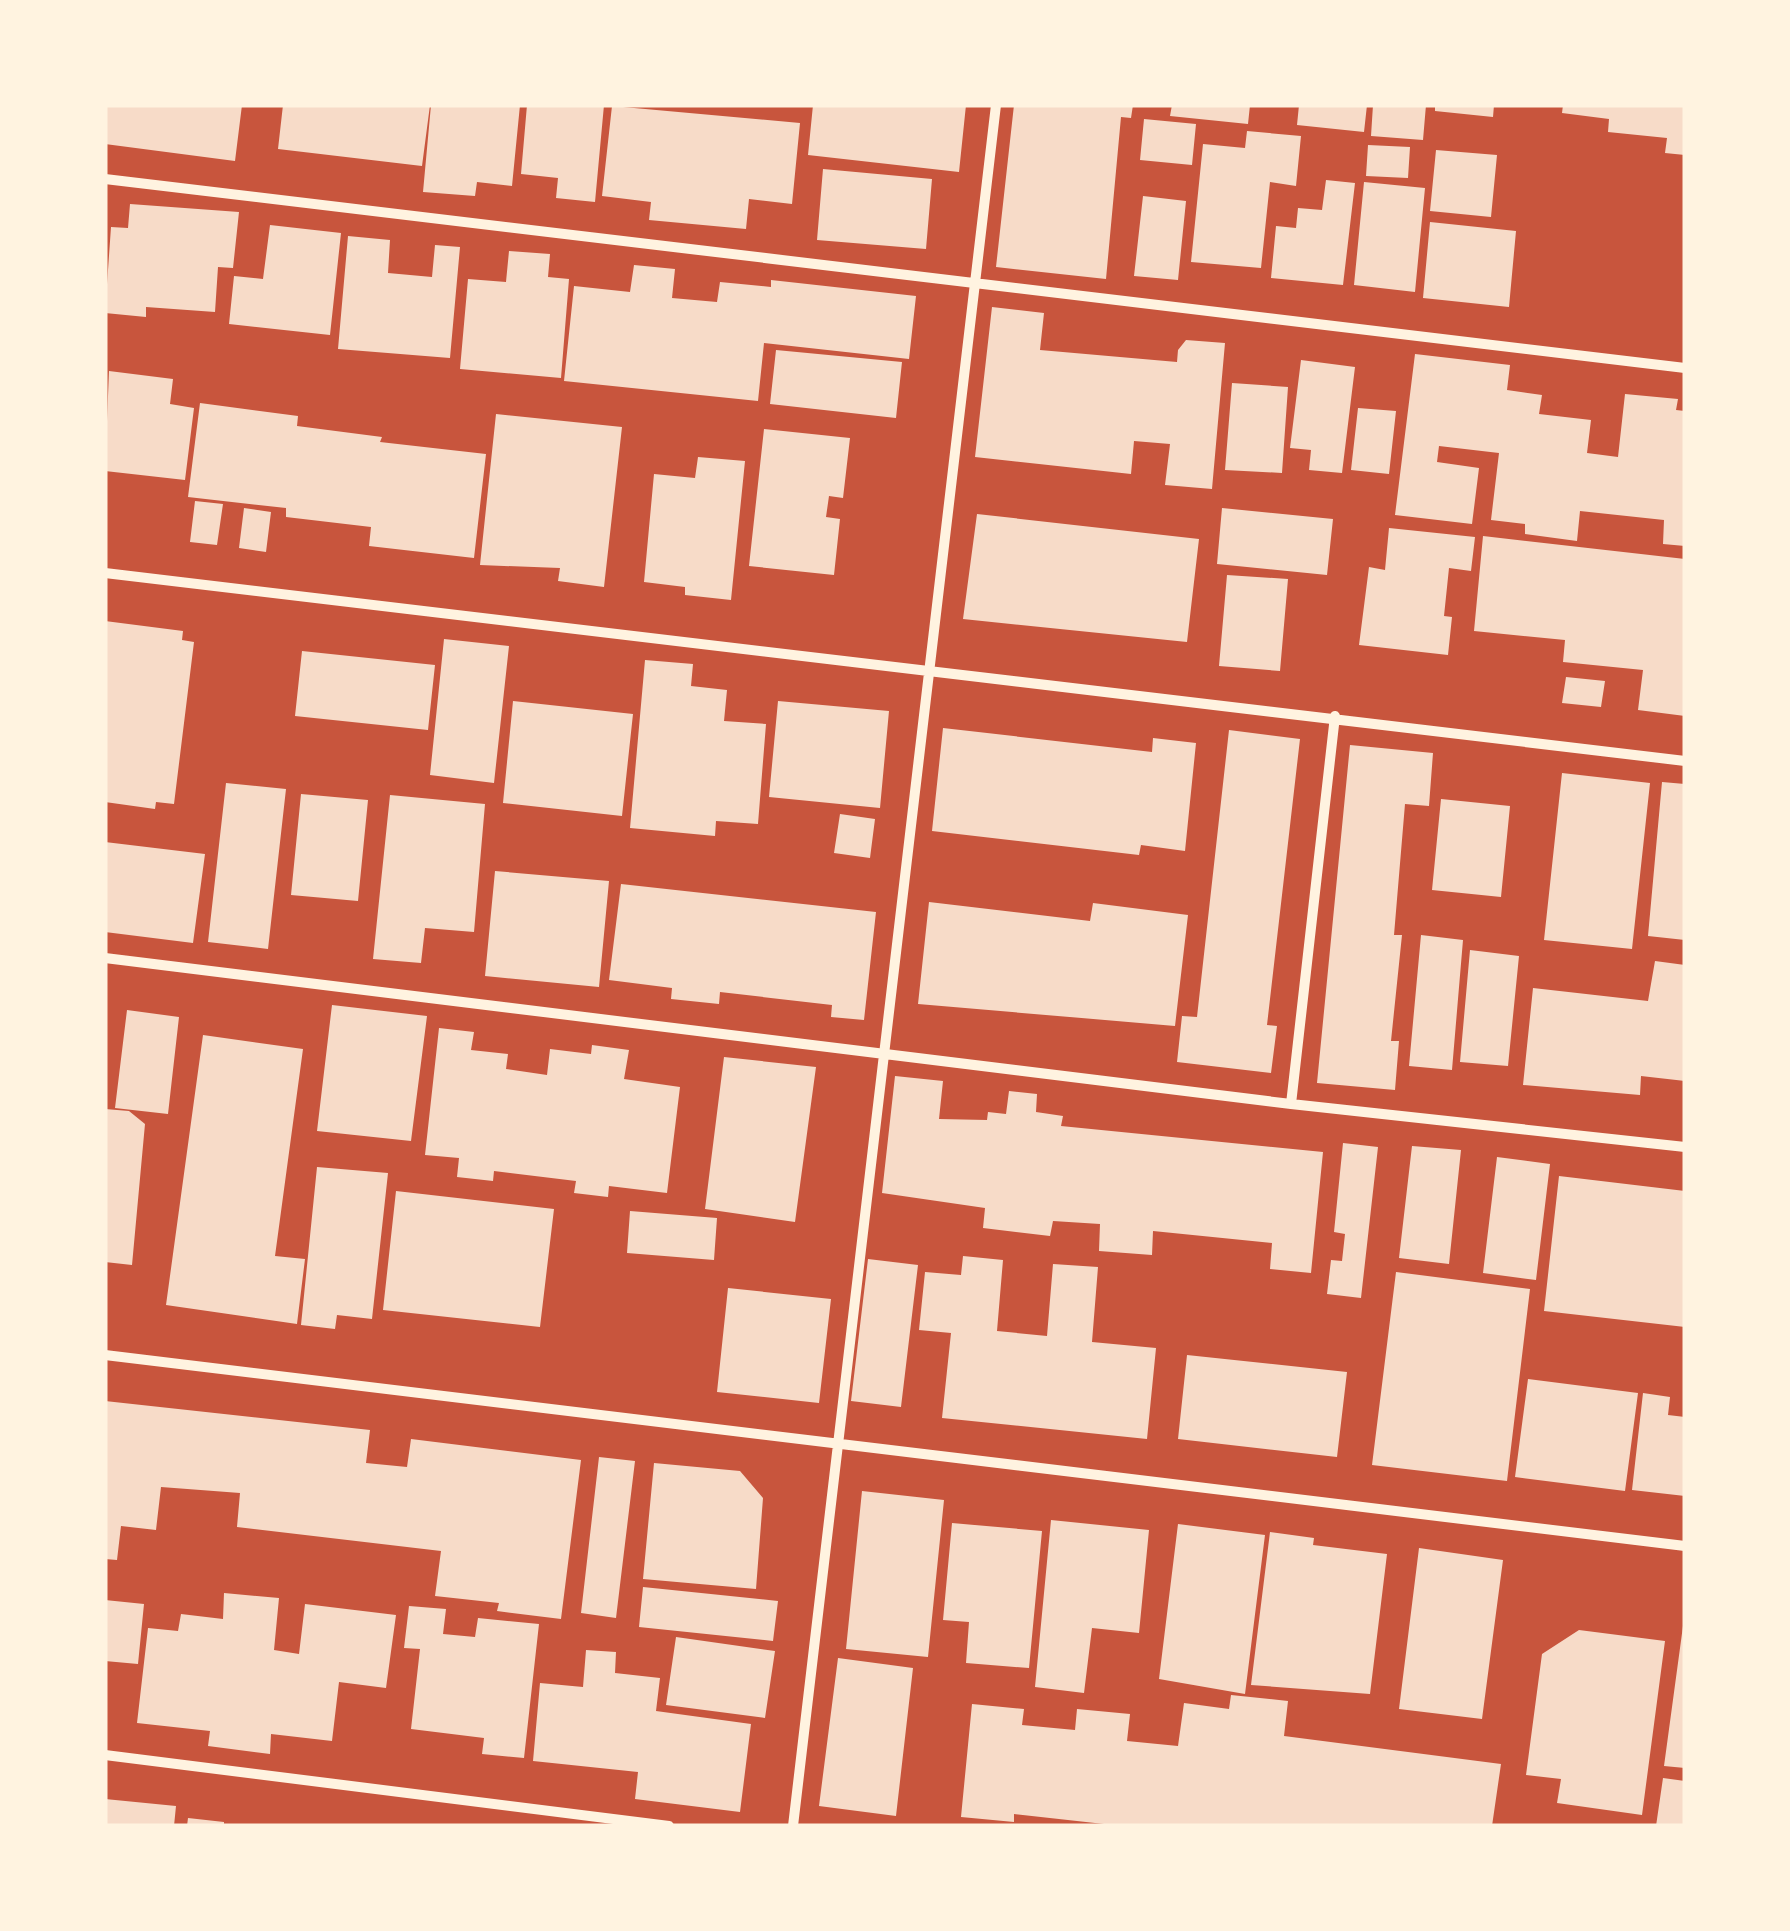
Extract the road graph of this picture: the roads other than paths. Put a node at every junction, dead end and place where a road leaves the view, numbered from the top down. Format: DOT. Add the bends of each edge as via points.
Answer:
graph roads {
  1 [pos="996,105"];
  2 [pos="105,179"];
  3 [pos="976,282"];
  4 [pos="1685,368"];
  5 [pos="105,574"];
  6 [pos="932,675"];
  7 [pos="1334,716"];
  8 [pos="1685,761"];
  9 [pos="105,958"];
  10 [pos="885,1051"];
  11 [pos="1291,1104"];
  12 [pos="1685,1147"];
  13 [pos="105,1355"];
  14 [pos="838,1442"];
  15 [pos="1685,1546"];
  16 [pos="105,1755"];
  17 [pos="669,1826"];
  18 [pos="793,1826"];
  1 -- 3 [label="street"];
  2 -- 3 [label="street"];
  3 -- 4 [label="street"];
  3 -- 6 [label="street"];
  5 -- 6 [label="street"];
  6 -- 7 [label="street"];
  6 -- 10 [label="street"];
  7 -- 8 [label="street"];
  7 -- 11 [label="street"];
  9 -- 10 [label="street"];
  10 -- 11 [label="street"];
  10 -- 14 [label="street"];
  11 -- 12 [label="street"];
  13 -- 14 [label="street"];
  14 -- 15 [label="street"];
  14 -- 18 [label="street"];
  16 -- 17 [label="street"];
}
